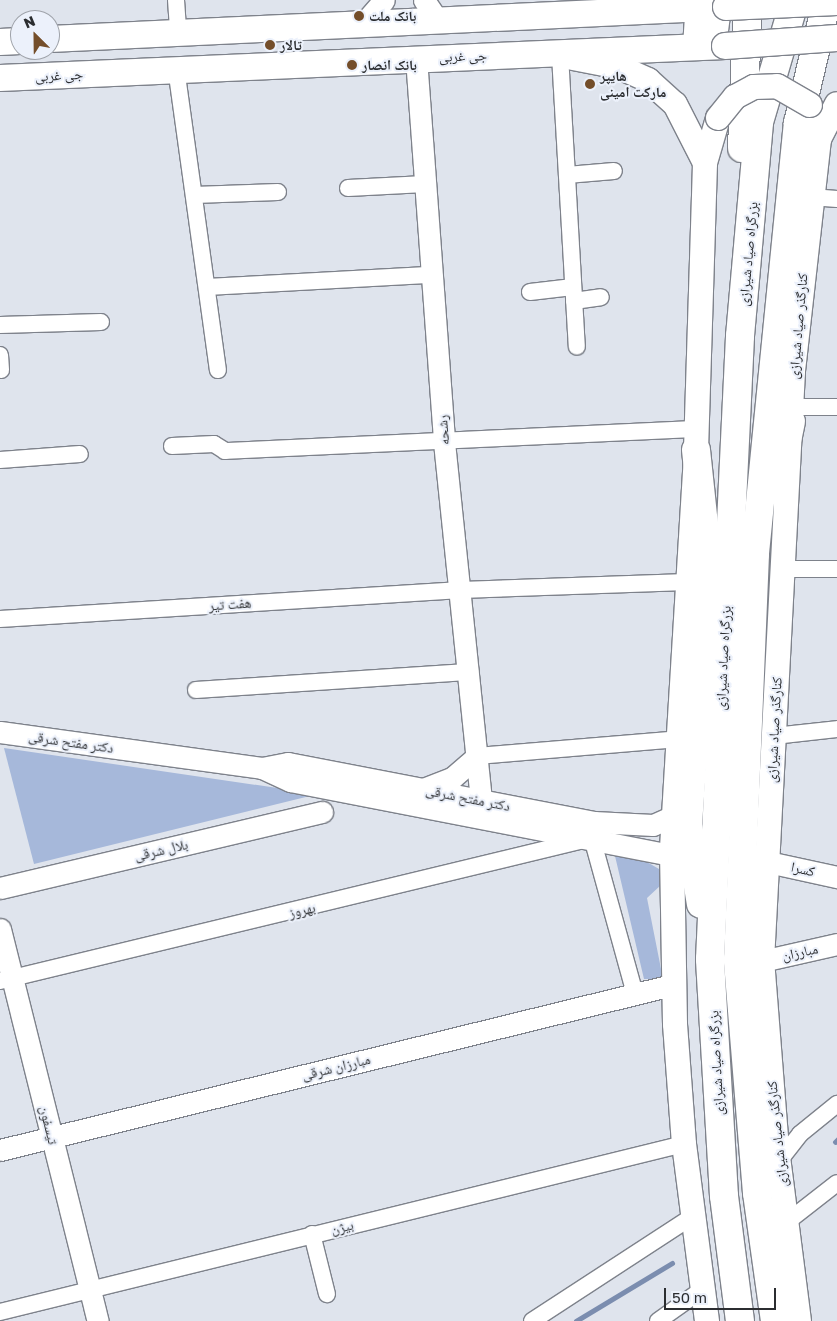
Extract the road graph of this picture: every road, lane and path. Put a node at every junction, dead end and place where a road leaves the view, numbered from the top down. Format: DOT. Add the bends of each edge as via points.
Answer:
graph roads {
  1 [pos="176,0"];
  2 [pos="384,0"];
  3 [pos="794,0"];
  4 [pos="827,0"];
  5 [pos="837,2"];
  6 [pos="719,4"];
  7 [pos="602,6"];
  8 [pos="431,10"];
  9 [pos="364,23"];
  10 [pos="178,31"];
  11 [pos="60,38"];
  12 [pos="837,38"];
  13 [pos="711,46"];
  14 [pos="554,54"];
  15 [pos="416,58"];
  16 [pos="176,68"];
  17 [pos="0,78"];
  18 [pos="837,104"];
  19 [pos="819,139"];
  20 [pos="706,163"];
  21 [pos="614,171"];
  22 [pos="567,175"];
  23 [pos="425,184"];
  24 [pos="348,188"];
  25 [pos="278,192"];
  26 [pos="194,195"];
  27 [pos="432,275"];
  28 [pos="207,287"];
  29 [pos="530,292"];
  30 [pos="574,294"];
  31 [pos="601,297"];
  32 [pos="101,322"];
  33 [pos="0,325"];
  34 [pos="740,336"];
  35 [pos="577,347"];
  36 [pos="218,370"];
  37 [pos="837,407"];
  38 [pos="791,414"];
  39 [pos="696,439"];
  40 [pos="444,442"];
  41 [pos="172,446"];
  42 [pos="80,454"];
  43 [pos="0,460"];
  44 [pos="783,569"];
  45 [pos="837,569"];
  46 [pos="687,582"];
  47 [pos="461,590"];
  48 [pos="0,619"];
  49 [pos="470,672"];
  50 [pos="196,690"];
  51 [pos="837,728"];
  52 [pos="0,732"];
  53 [pos="774,736"];
  54 [pos="678,739"];
  55 [pos="477,756"];
  56 [pos="262,768"];
  57 [pos="423,789"];
  58 [pos="483,809"];
  59 [pos="322,812"];
  60 [pos="673,816"];
  61 [pos="593,830"];
  62 [pos="672,855"];
  63 [pos="768,862"];
  64 [pos="837,876"];
  65 [pos="0,888"];
  66 [pos="0,929"];
  67 [pos="837,944"];
  68 [pos="710,959"];
  69 [pos="750,960"];
  70 [pos="6,980"];
  71 [pos="672,985"];
  72 [pos="635,994"];
  73 [pos="837,1104"];
  74 [pos="52,1137"];
  75 [pos="684,1144"];
  76 [pos="0,1150"];
  77 [pos="779,1161"];
  78 [pos="837,1183"];
  79 [pos="693,1216"];
  80 [pos="787,1222"];
  81 [pos="312,1234"];
  82 [pos="702,1289"];
  83 [pos="90,1290"];
  84 [pos="327,1294"];
  85 [pos="0,1312"];
  86 [pos="98,1321"];
  87 [pos="532,1321"];
  88 [pos="658,1321"];
  89 [pos="707,1321"];
  90 [pos="740,1321"];
  91 [pos="775,1321"];
  92 [pos="799,1321"];
  1 -- 10 [label="street"];
  2 -- 9 [label="street"];
  3 -- 34 [label="highway, بزرگراه صیاد شیرازی" via="759,122"];
  4 -- 69 [label="highway, بزرگراه صیاد شیرازی" via="798,123 756,543"];
  5 -- 6 [label="main road, bridge"];
  6 -- 7 [label="main road"];
  6 -- 13 [label="main road"];
  6 -- 34 [label="highway"];
  7 -- 8 [label="main road"];
  8 -- 9 [label="main road"];
  9 -- 10 [label="main road"];
  10 -- 11 [label="main road"];
  12 -- 13 [label="main road, جی غربی, bridge"];
  13 -- 14 [label="main road, جی غربی"];
  14 -- 15 [label="main road, جی غربی"];
  14 -- 20 [label="main road" via="619,67 648,80 675,104"];
  14 -- 22 [label="street"];
  15 -- 16 [label="main road, جی غربی"];
  15 -- 23 [label="street, رشحه"];
  16 -- 17 [label="main road, جی غربی"];
  16 -- 26 [label="street"];
  18 -- 19 [label="main road"];
  19 -- 20 [label="main road, bridge" via="810,104 777,86 754,88 735,97 718,118"];
  19 -- 38 [label="main road, کنارگذر صیاد شیرازی"];
  20 -- 39 [label="main road"];
  21 -- 22 [label="street"];
  22 -- 30 [label="street"];
  23 -- 24 [label="street"];
  23 -- 27 [label="street, رشحه"];
  25 -- 26 [label="street"];
  26 -- 28 [label="street"];
  27 -- 28 [label="street"];
  27 -- 40 [label="street, رشحه"];
  28 -- 36 [label="street"];
  29 -- 30 [label="street"];
  30 -- 31 [label="street"];
  30 -- 35 [label="street"];
  32 -- 33 [label="street"];
  34 -- 68 [label="highway, بزرگراه صیاد شیرازی"];
  37 -- 38 [label="street"];
  38 -- 44 [label="main road, کنارگذر صیاد شیرازی"];
  38 -- 69 [label="highway" via="774,504"];
  39 -- 40 [label="street"];
  39 -- 46 [label="main road"];
  39 -- 68 [label="highway" via="707,553 688,825"];
  40 -- 41 [label="street" via="225,451 214,444"];
  40 -- 47 [label="street, رشحه"];
  42 -- 43 [label="street"];
  44 -- 45 [label="street"];
  44 -- 53 [label="main road, کنارگذر صیاد شیرازی"];
  46 -- 47 [label="street, هفت تیر"];
  46 -- 54 [label="main road"];
  47 -- 48 [label="street, هفت تیر"];
  47 -- 49 [label="street, رشحه"];
  49 -- 50 [label="street"];
  49 -- 55 [label="street, رشحه"];
  51 -- 53 [label="street"];
  52 -- 56 [label="street, دکتر مفتح شرقی"];
  53 -- 63 [label="main road, کنارگذر صیاد شیرازی"];
  54 -- 55 [label="street"];
  54 -- 60 [label="main road"];
  55 -- 57 [label="street" via="452,778"];
  55 -- 58 [label="street, رشحه"];
  56 -- 57 [label="street, دکتر مفتح شرقی" via="288,763"];
  56 -- 58 [label="street, دکتر مفتح شرقی" via="290,781"];
  57 -- 58 [label="street, دکتر مفتح شرقی"];
  58 -- 61 [label="street, دکتر مفتح شرقی"];
  59 -- 65 [label="street, بلال شرقی"];
  60 -- 61 [label="street, دکتر مفتح شرقی" via="653,826"];
  60 -- 62 [label="main road"];
  61 -- 62 [label="street, دکتر مفتح شرقی"];
  61 -- 70 [label="street, بهروز"];
  61 -- 72 [label="street"];
  62 -- 71 [label="main road"];
  63 -- 64 [label="street, کسرا"];
  63 -- 69 [label="main road, کنارگذر صیاد شیرازی"];
  66 -- 70 [label="street, تیسفون"];
  67 -- 69 [label="street, مبارزان"];
  68 -- 90 [label="highway, بزرگراه صیاد شیرازی" via="724,1196"];
  69 -- 77 [label="main road, کنارگذر صیاد شیرازی"];
  69 -- 91 [label="highway, بزرگراه صیاد شیرازی" via="757,1193"];
  70 -- 74 [label="street, تیسفون"];
  71 -- 72 [label="street, مبارزان شرقی"];
  71 -- 75 [label="main road"];
  72 -- 74 [label="street, مبارزان شرقی"];
  73 -- 77 [label="street" via="800,1134"];
  74 -- 76 [label="street, مبارزان شرقی"];
  74 -- 83 [label="street, تیسفون"];
  75 -- 79 [label="main road"];
  75 -- 81 [label="street, بیژن"];
  77 -- 80 [label="main road, کنارگذر صیاد شیرازی"];
  78 -- 80 [label="street"];
  79 -- 82 [label="main road"];
  79 -- 87 [label="street"];
  80 -- 92 [label="main road, کنارگذر صیاد شیرازی"];
  81 -- 83 [label="street, بیژن"];
  81 -- 84 [label="street"];
  82 -- 88 [label="street"];
  82 -- 89 [label="main road"];
  83 -- 85 [label="street, بیژن"];
  83 -- 86 [label="street, تیسفون"];
}
